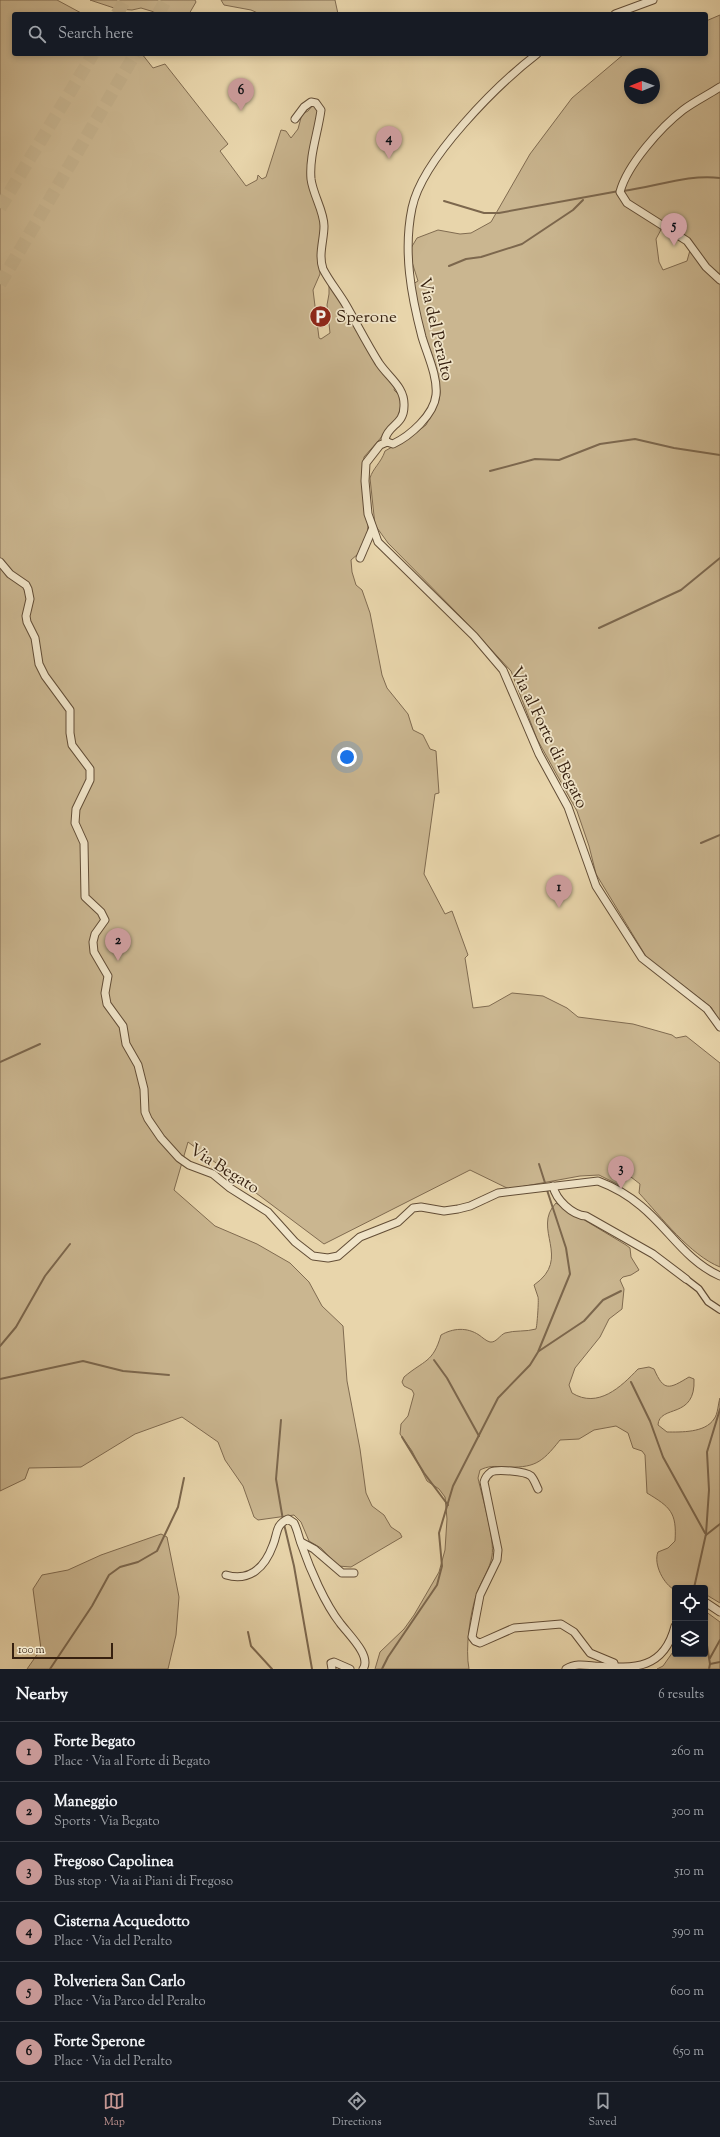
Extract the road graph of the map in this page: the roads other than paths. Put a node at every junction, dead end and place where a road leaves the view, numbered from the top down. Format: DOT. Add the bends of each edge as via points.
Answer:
graph roads {
  1 [pos="653,0"];
  2 [pos="620,12"];
  3 [pos="535,56"];
  4 [pos="720,87"];
  5 [pos="295,119"];
  6 [pos="720,280"];
  7 [pos="387,442"];
  8 [pos="372,530"];
  9 [pos="360,558"];
  10 [pos="0,562"];
  11 [pos="720,1027"];
  12 [pos="553,1186"];
  13 [pos="720,1276"];
  14 [pos="686,1279"];
  15 [pos="720,1310"];
  16 [pos="538,1489"];
  17 [pos="301,1542"];
  18 [pos="354,1573"];
  19 [pos="226,1575"];
  20 [pos="708,1604"];
  21 [pos="720,1612"];
  22 [pos="672,1638"];
  23 [pos="615,1668"];
  24 [pos="332,1669"];
  25 [pos="350,1669"];
  26 [pos="363,1669"];
  27 [pos="566,1669"];
  1 -- 2 [label="street"];
  3 -- 7 [label="street, Via del Peralto" via="506,80 459,129 437,158 417,192 412,208 408,262 413,299 431,365 436,396 419,426 405,439 393,444"];
  4 -- 6 [label="street" via="684,109 662,129 632,165 623,180 620,192 627,203 687,242 706,268"];
  5 -- 7 [label="street" via="311,102 320,106 311,179 324,225 321,251 323,268 382,368 400,387 404,398 403,417 386,433"];
  7 -- 8 [label="street, Via al Forte di Begato" via="380,445 366,463 364,481"];
  8 -- 9 [label="street"];
  8 -- 11 [label="street, Via al Forte di Begato" via="378,542 474,636 502,670 539,754 568,807 596,886 642,958 707,1009"];
  10 -- 12 [label="street, Via Begato" via="28,589 30,599 26,622 35,638 39,664 70,710 72,745 92,773 75,816 84,843 85,897 101,912 105,920 95,934 94,952 108,976 105,992 107,1004 123,1026 126,1044 138,1065 144,1089 145,1112 161,1138 179,1158 189,1165 213,1174 274,1218 295,1242 317,1258 328,1258 343,1253 363,1235 398,1222 413,1208 444,1211 463,1208 498,1193"];
  12 -- 13 [label="street" via="598,1181 611,1186 642,1207 701,1266"];
  12 -- 14 [label="street" via="554,1192 572,1211 586,1216 653,1254"];
  14 -- 15 [label="street" via="699,1289 708,1302"];
  16 -- 23 [label="street" via="532,1476 528,1474 492,1472 486,1477 484,1482 498,1560 480,1595 472,1637 480,1643 514,1628 561,1624 574,1632 590,1653 610,1661"];
  17 -- 18 [label="street" via="314,1549 342,1573"];
  17 -- 19 [label="street" via="294,1523 288,1519 281,1522 273,1545 256,1570 248,1576 237,1578"];
  17 -- 26 [label="street" via="335,1616 365,1658"];
  20 -- 21 [label="street"];
  22 -- 23 [label="street" via="658,1659 645,1666"];
  23 -- 27 [label="street" via="572,1665"];
  24 -- 25 [label="street" via="331,1663 334,1662"];
}
